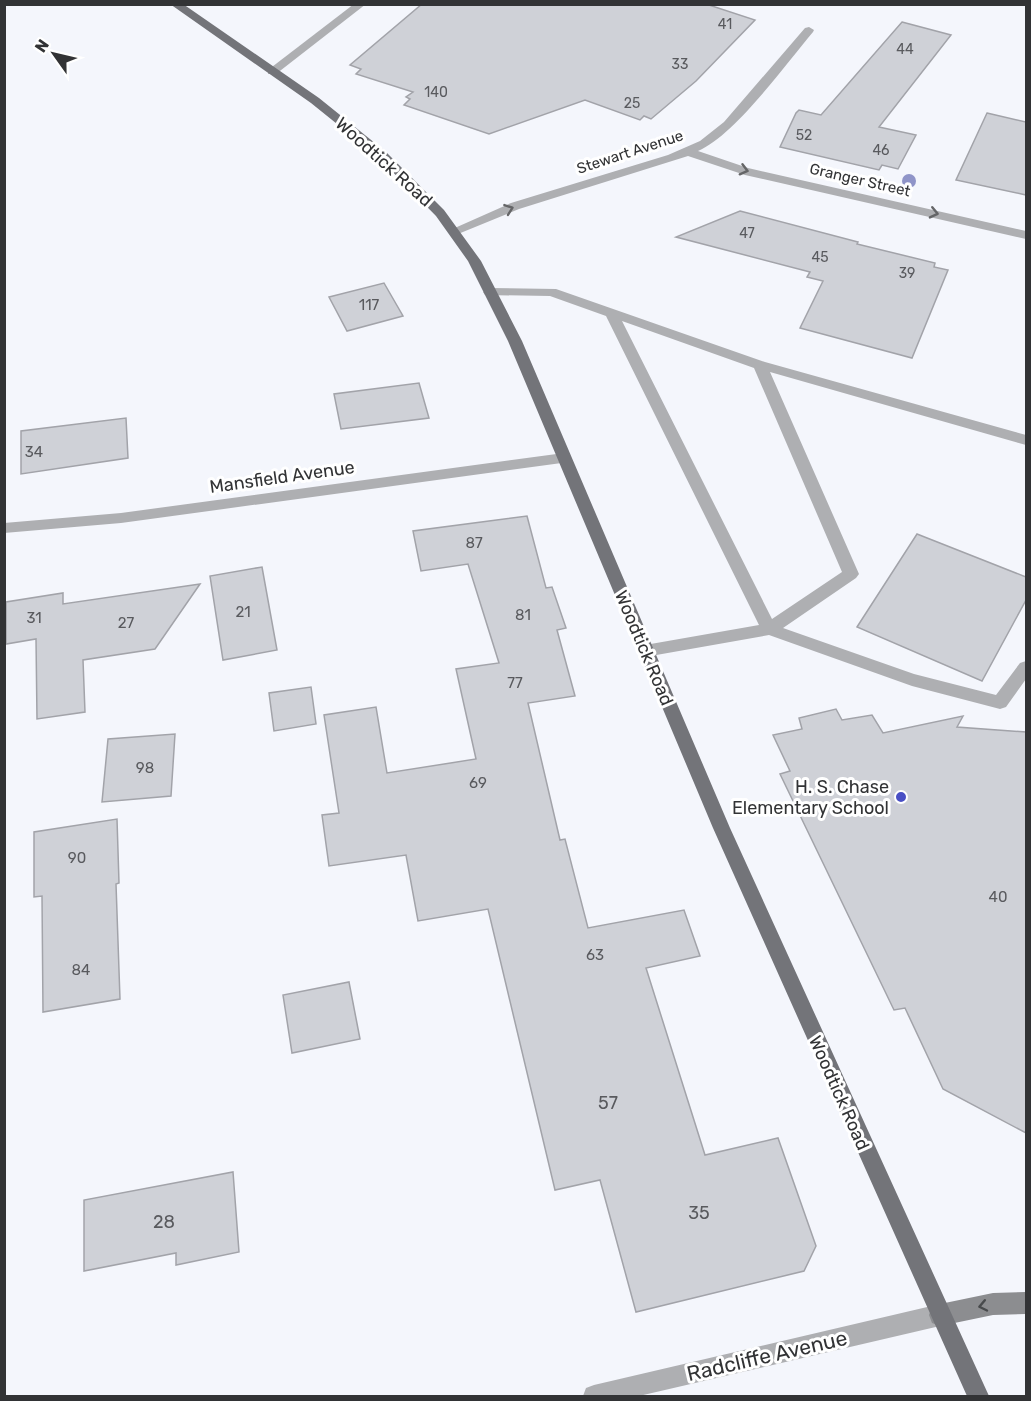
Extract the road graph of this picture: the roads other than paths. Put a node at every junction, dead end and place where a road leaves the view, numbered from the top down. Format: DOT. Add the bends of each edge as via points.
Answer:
graph roads {
  1 [pos="175,4"];
  2 [pos="361,4"];
  3 [pos="809,30"];
  4 [pos="272,72"];
  5 [pos="689,152"];
  6 [pos="454,231"];
  7 [pos="1026,235"];
  8 [pos="490,292"];
  9 [pos="612,315"];
  10 [pos="760,365"];
  11 [pos="1026,440"];
  12 [pos="564,458"];
  13 [pos="4,528"];
  14 [pos="769,629"];
  15 [pos="645,651"];
  16 [pos="1026,667"];
  17 [pos="1026,1303"];
  18 [pos="940,1315"];
  19 [pos="594,1396"];
  20 [pos="978,1396"];
  1 -- 4 [label="main road, Woodtick Road"];
  2 -- 4 [label="street"];
  3 -- 5 [label="street, Stewart Avenue" via="728,124"];
  4 -- 6 [label="main road, Woodtick Road" via="393,165"];
  6 -- 5 [label="street, Stewart Avenue, one-way" via="514,207"];
  5 -- 7 [label="street, Granger Street, one-way" via="745,171"];
  6 -- 8 [label="main road, Woodtick Road"];
  8 -- 9 [label="street" via="551,292"];
  8 -- 12 [label="main road, Woodtick Road"];
  9 -- 10 [label="street"];
  9 -- 14 [label="street"];
  10 -- 11 [label="street"];
  10 -- 14 [label="street" via="851,574"];
  12 -- 13 [label="street, Mansfield Avenue" via="121,518"];
  12 -- 15 [label="main road, Woodtick Road"];
  14 -- 15 [label="street"];
  14 -- 16 [label="street" via="912,680 1000,702"];
  15 -- 18 [label="main road, Woodtick Road"];
  17 -- 18 [label="main road, one-way" via="993,1304"];
  18 -- 19 [label="street, Radcliffe Avenue"];
  18 -- 20 [label="main road, Woodtick Road"];
}
